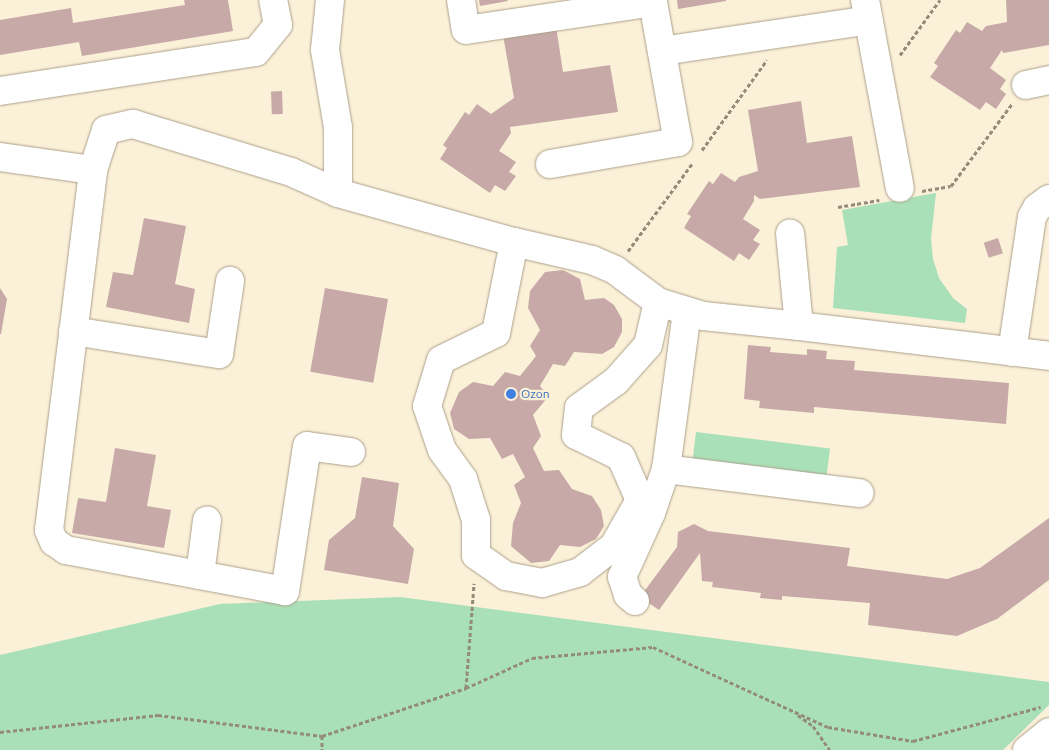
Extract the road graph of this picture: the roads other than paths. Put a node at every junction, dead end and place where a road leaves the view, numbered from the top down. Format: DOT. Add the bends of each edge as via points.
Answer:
graph roads {
  1 [pos="273,0"];
  2 [pos="330,0"];
  3 [pos="460,0"];
  4 [pos="653,1"];
  5 [pos="867,10"];
  6 [pos="662,51"];
  7 [pos="0,91"];
  8 [pos="0,157"];
  9 [pos="550,164"];
  10 [pos="93,170"];
  11 [pos="338,193"];
  12 [pos="900,193"];
  13 [pos="1049,199"];
  14 [pos="790,233"];
  15 [pos="514,242"];
  16 [pos="230,281"];
  17 [pos="658,302"];
  18 [pos="688,311"];
  19 [pos="799,326"];
  20 [pos="73,331"];
  21 [pos="1012,352"];
  22 [pos="1049,356"];
  23 [pos="352,452"];
  24 [pos="666,469"];
  25 [pos="860,493"];
  26 [pos="207,520"];
  27 [pos="200,575"];
  28 [pos="635,601"];
  29 [pos="1049,732"];
  30 [pos="1027,750"];
  1 -- 7 [label="street" via="278,25 256,52"];
  2 -- 11 [label="street" via="325,50 338,128"];
  3 -- 4 [label="street" via="466,30"];
  4 -- 6 [label="street"];
  5 -- 6 [label="street"];
  5 -- 12 [label="street"];
  6 -- 9 [label="street" via="678,142"];
  8 -- 10 [label="street"];
  10 -- 11 [label="street" via="106,130 133,124 291,172"];
  10 -- 20 [label="street"];
  11 -- 15 [label="street"];
  13 -- 21 [label="street" via="1037,208 1032,217"];
  14 -- 19 [label="street"];
  15 -- 17 [label="street" via="604,264"];
  15 -- 17 [label="street" via="496,333 441,360 428,406 442,450 463,479 476,520 476,555 506,576 542,583 580,572 614,546 640,500 621,457 576,435 578,408 616,381 648,345"];
  16 -- 20 [label="street" via="219,354"];
  17 -- 18 [label="street"];
  18 -- 19 [label="street" via="703,316"];
  18 -- 24 [label="street"];
  19 -- 21 [label="street"];
  20 -- 27 [label="street" via="49,530 54,542 66,550"];
  21 -- 22 [label="street"];
  23 -- 27 [label="street" via="307,446 284,591"];
  24 -- 25 [label="street"];
  24 -- 28 [label="street" via="651,513 622,577 628,595"];
  26 -- 27 [label="street"];
  29 -- 30 [label="street"];
}
